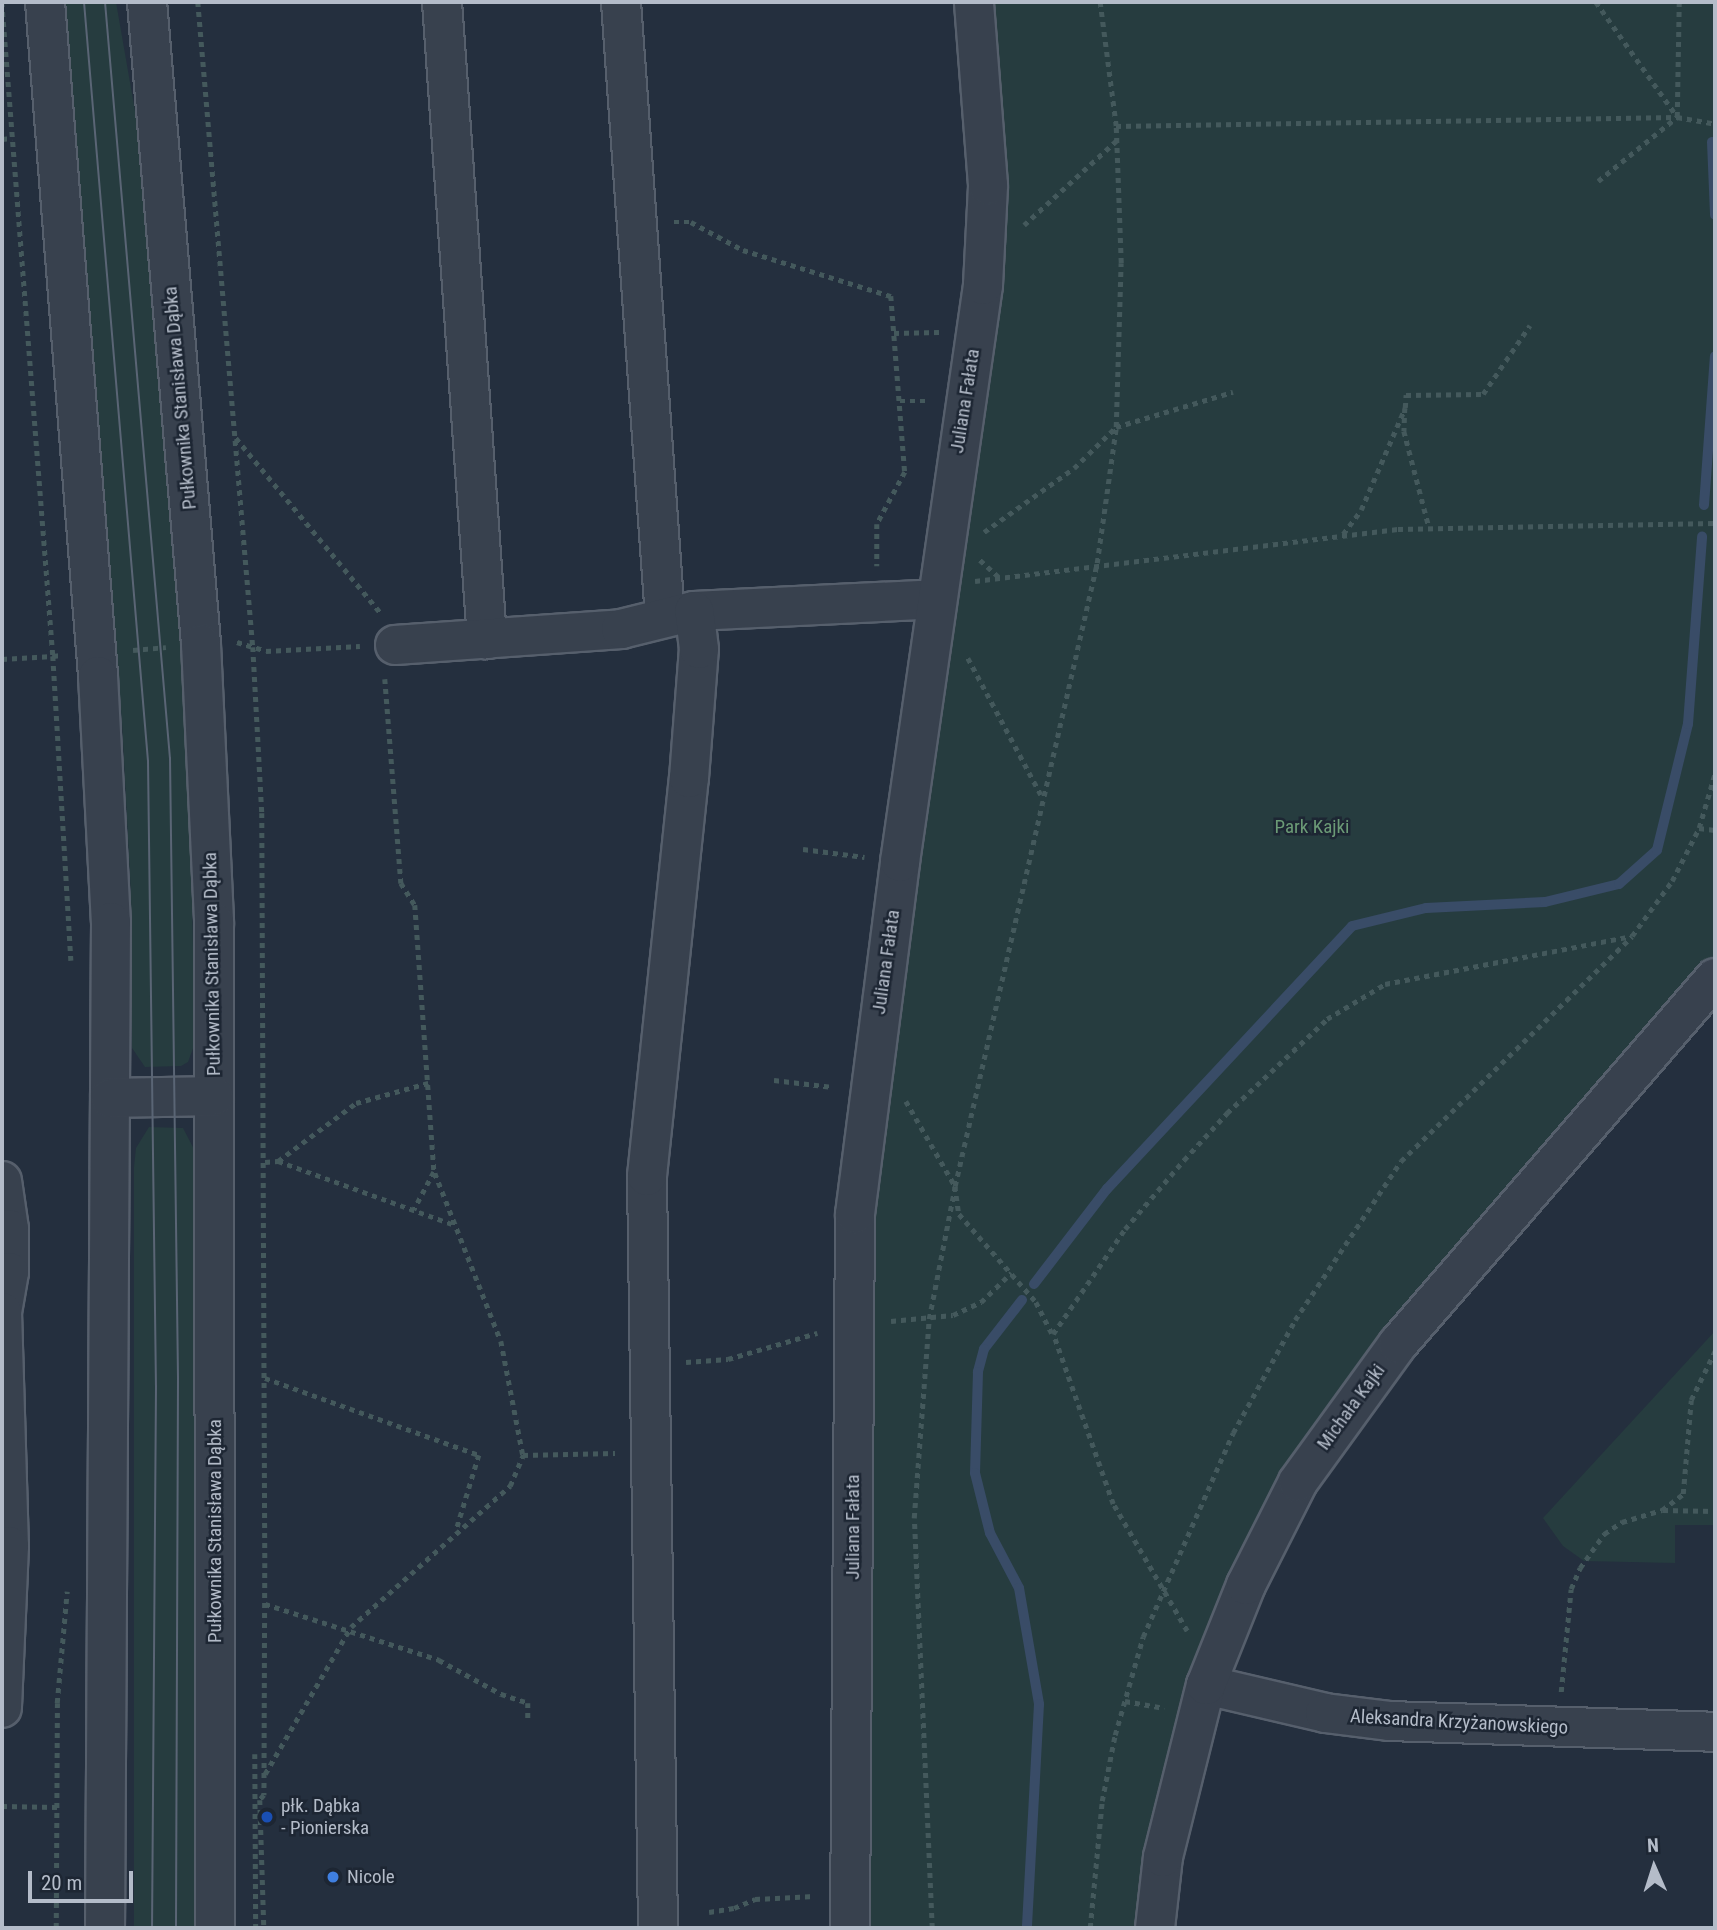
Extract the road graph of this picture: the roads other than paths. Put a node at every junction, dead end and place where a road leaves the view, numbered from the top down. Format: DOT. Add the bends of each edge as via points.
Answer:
graph roads {
  1 [pos="45,2"];
  2 [pos="146,2"];
  3 [pos="442,2"];
  4 [pos="621,2"];
  5 [pos="974,2"];
  6 [pos="936,599"];
  7 [pos="680,614"];
  8 [pos="487,639"];
  9 [pos="389,644"];
  10 [pos="1715,978"];
  11 [pos="214,1096"];
  12 [pos="110,1098"];
  13 [pos="2,1181"];
  14 [pos="2,1312"];
  15 [pos="1208,1678"];
  16 [pos="2,1707"];
  17 [pos="1715,1732"];
  18 [pos="850,1912"];
  19 [pos="105,1928"];
  20 [pos="215,1928"];
  21 [pos="658,1928"];
  22 [pos="1154,1928"];
  1 -- 12 [label="street" via="72,654 111,922"];
  2 -- 11 [label="street, Pułkownika Stanisława Dąbka" via="201,644 214,922"];
  3 -- 8 [label="street"];
  4 -- 7 [label="street" via="636,225"];
  5 -- 6 [label="street, Juliana Fałata" via="988,184 984,265"];
  6 -- 7 [label="street"];
  6 -- 18 [label="street, Juliana Fałata" via="856,1202"];
  7 -- 8 [label="street" via="621,629"];
  7 -- 21 [label="street" via="699,649 647,1176"];
  8 -- 9 [label="street"];
  10 -- 15 [label="street, Michała Kajki" via="1398,1344 1342,1416 1269,1533"];
  11 -- 12 [label="street"];
  11 -- 20 [label="street, Pułkownika Stanisława Dąbka"];
  12 -- 19 [label="street"];
  13 -- 14 [label="street" via="9,1229 9,1272"];
  14 -- 16 [label="street" via="9,1554"];
  15 -- 17 [label="street, Aleksandra Krzyżanowskiego" via="1325,1713 1389,1721"];
  15 -- 22 [label="street, Michała Kajki" via="1163,1857"];
}
